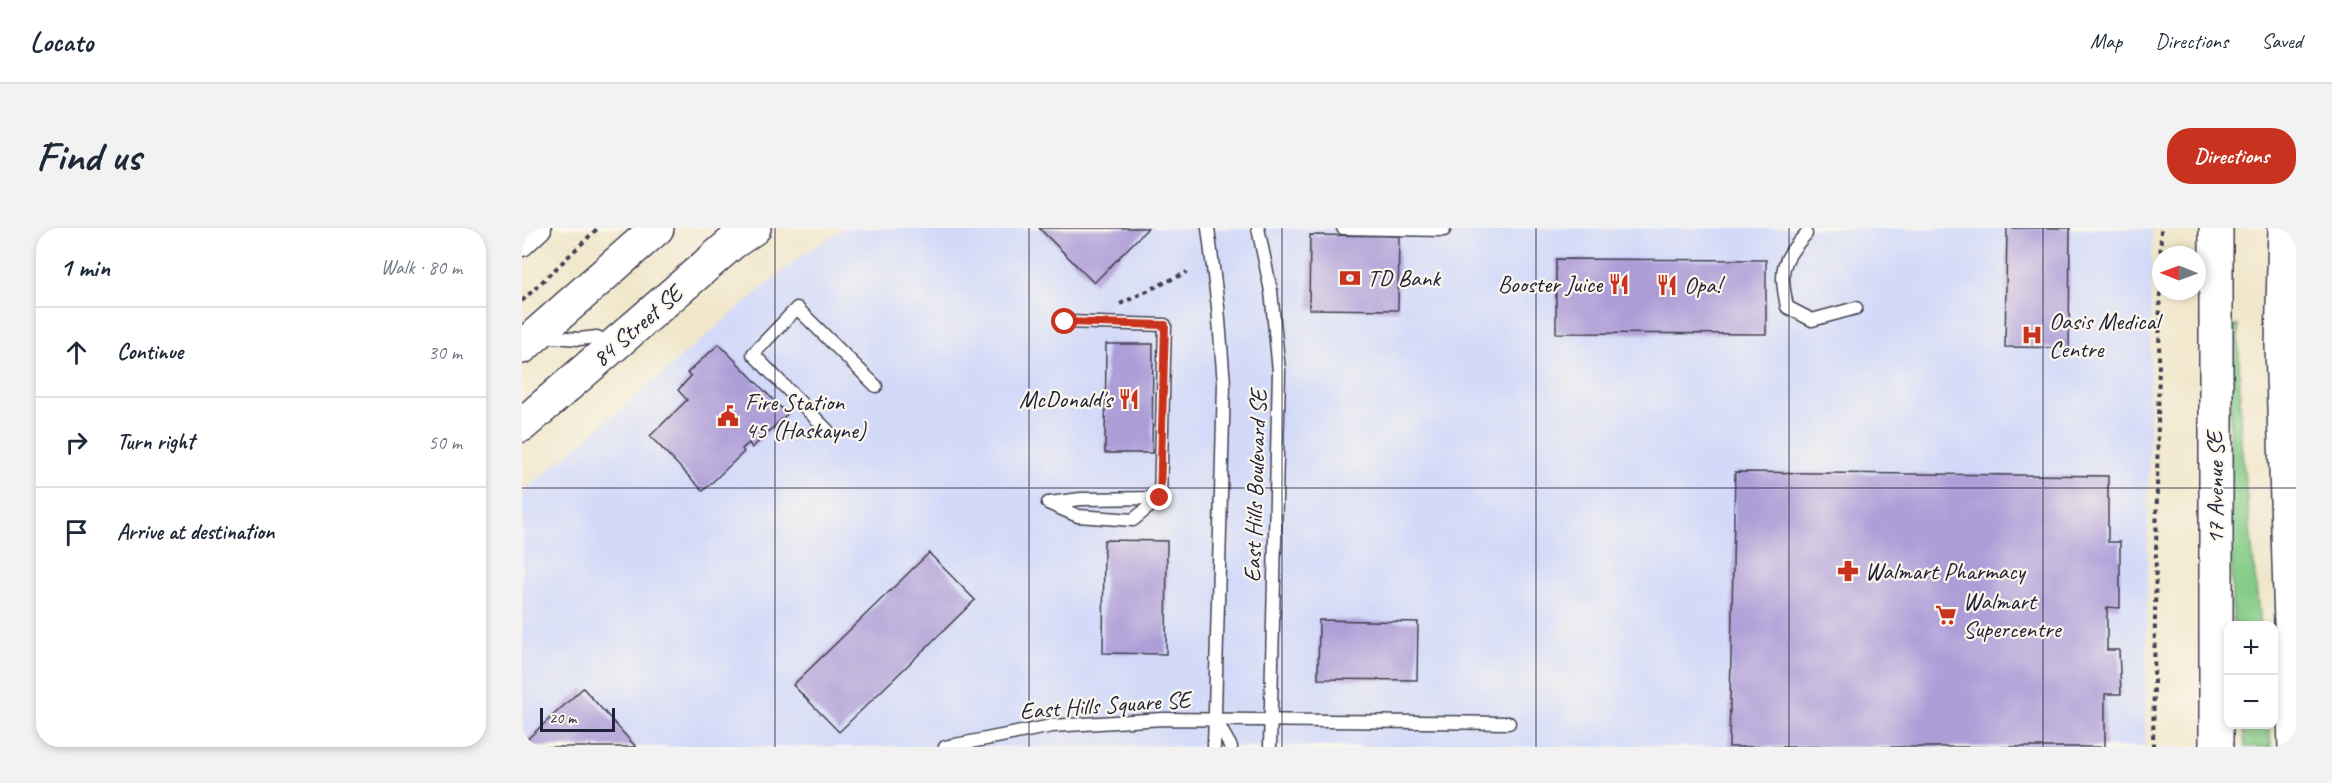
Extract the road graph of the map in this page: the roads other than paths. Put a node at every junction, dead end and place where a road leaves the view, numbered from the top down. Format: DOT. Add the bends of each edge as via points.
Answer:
graph roads {
  1 [pos="539,228"];
  2 [pos="657,228"];
  3 [pos="754,228"];
  4 [pos="1208,228"];
  5 [pos="1258,228"];
  6 [pos="1343,228"];
  7 [pos="2216,228"];
  8 [pos="2285,228"];
  9 [pos="1444,230"];
  10 [pos="1806,234"];
  11 [pos="522,244"];
  12 [pos="1856,308"];
  13 [pos="1065,322"];
  14 [pos="528,341"];
  15 [pos="613,347"];
  16 [pos="876,386"];
  17 [pos="522,425"];
  18 [pos="828,431"];
  19 [pos="1160,498"];
  20 [pos="2214,652"];
  21 [pos="1214,718"];
  22 [pos="1270,719"];
  23 [pos="1509,723"];
  24 [pos="945,747"];
  25 [pos="1214,747"];
  26 [pos="1231,747"];
  27 [pos="1270,747"];
  28 [pos="2216,747"];
  29 [pos="2231,747"];
  30 [pos="2295,747"];
  1 -- 11 [label="street"];
  2 -- 14 [label="main road"];
  3 -- 15 [label="main road, 84 Street SE"];
  4 -- 21 [label="lane, East Hills Boulevard SE" via="1224,384"];
  5 -- 22 [label="lane, East Hills Boulevard SE" via="1272,291 1279,371"];
  6 -- 9 [label="lane"];
  7 -- 20 [label="main road, 17 Avenue SE"];
  8 -- 30 [label="main road" via="2282,346"];
  10 -- 12 [label="lane" via="1789,252 1782,278 1787,307 1812,320"];
  13 -- 19 [label="lane" via="1165,325"];
  14 -- 15 [label="lane" via="597,337"];
  15 -- 17 [label="main road, 84 Street SE"];
  16 -- 18 [label="lane" via="797,308 753,354"];
  19 -- 19 [label="lane" via="1133,520 1078,516 1048,503"];
  20 -- 28 [label="main road, 17 Avenue SE"];
  20 -- 29 [label="main road"];
  21 -- 22 [label="lane, East Hills Square SE"];
  21 -- 24 [label="lane, East Hills Square SE" via="1052,726"];
  21 -- 25 [label="lane, East Hills Boulevard SE"];
  21 -- 26 [label="lane"];
  22 -- 23 [label="lane, East Hills Square SE"];
  22 -- 27 [label="lane, East Hills Boulevard SE"];
}
